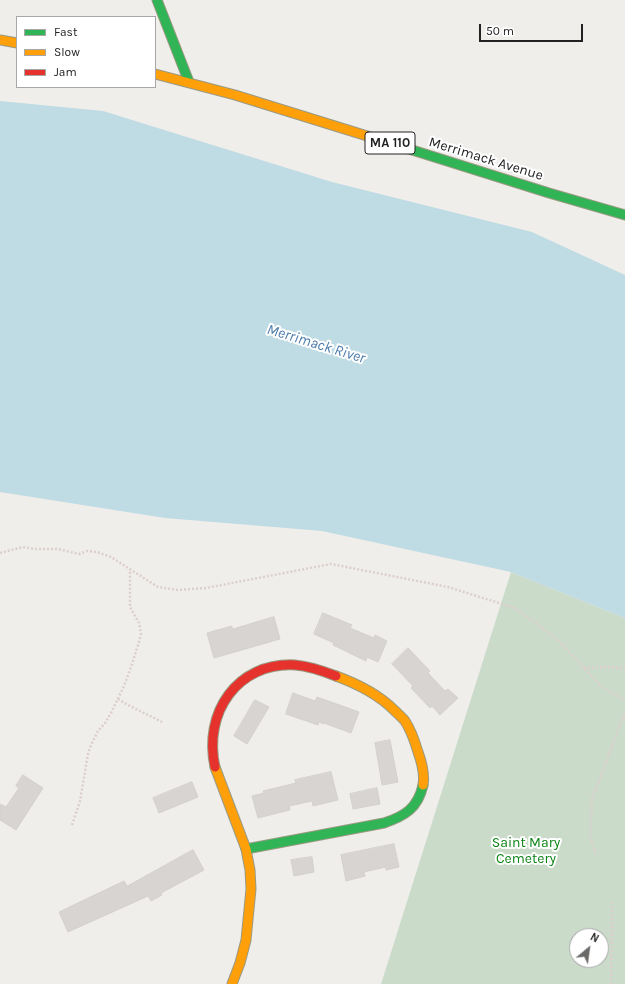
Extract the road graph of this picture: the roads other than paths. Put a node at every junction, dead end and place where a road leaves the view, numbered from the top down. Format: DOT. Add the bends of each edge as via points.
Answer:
graph roads {
  1 [pos="157,0"];
  2 [pos="0,40"];
  3 [pos="16,43"];
  4 [pos="156,74"];
  5 [pos="189,82"];
  6 [pos="625,215"];
  7 [pos="246,850"];
  8 [pos="232,984"];
  1 -- 5 [label="street"];
  2 -- 3 [label="street"];
  4 -- 5 [label="street, Merrimack Avenue / MA 110"];
  5 -- 6 [label="street, Merrimack Avenue / MA 110"];
  7 -- 7 [label="street" via="214,766 212,753 217,716 224,702 243,680 270,667 304,666 366,688 403,719 417,748 424,781 420,797 411,810 398,819 384,823"];
  7 -- 8 [label="street" via="251,889 249,916 246,940"];
}
